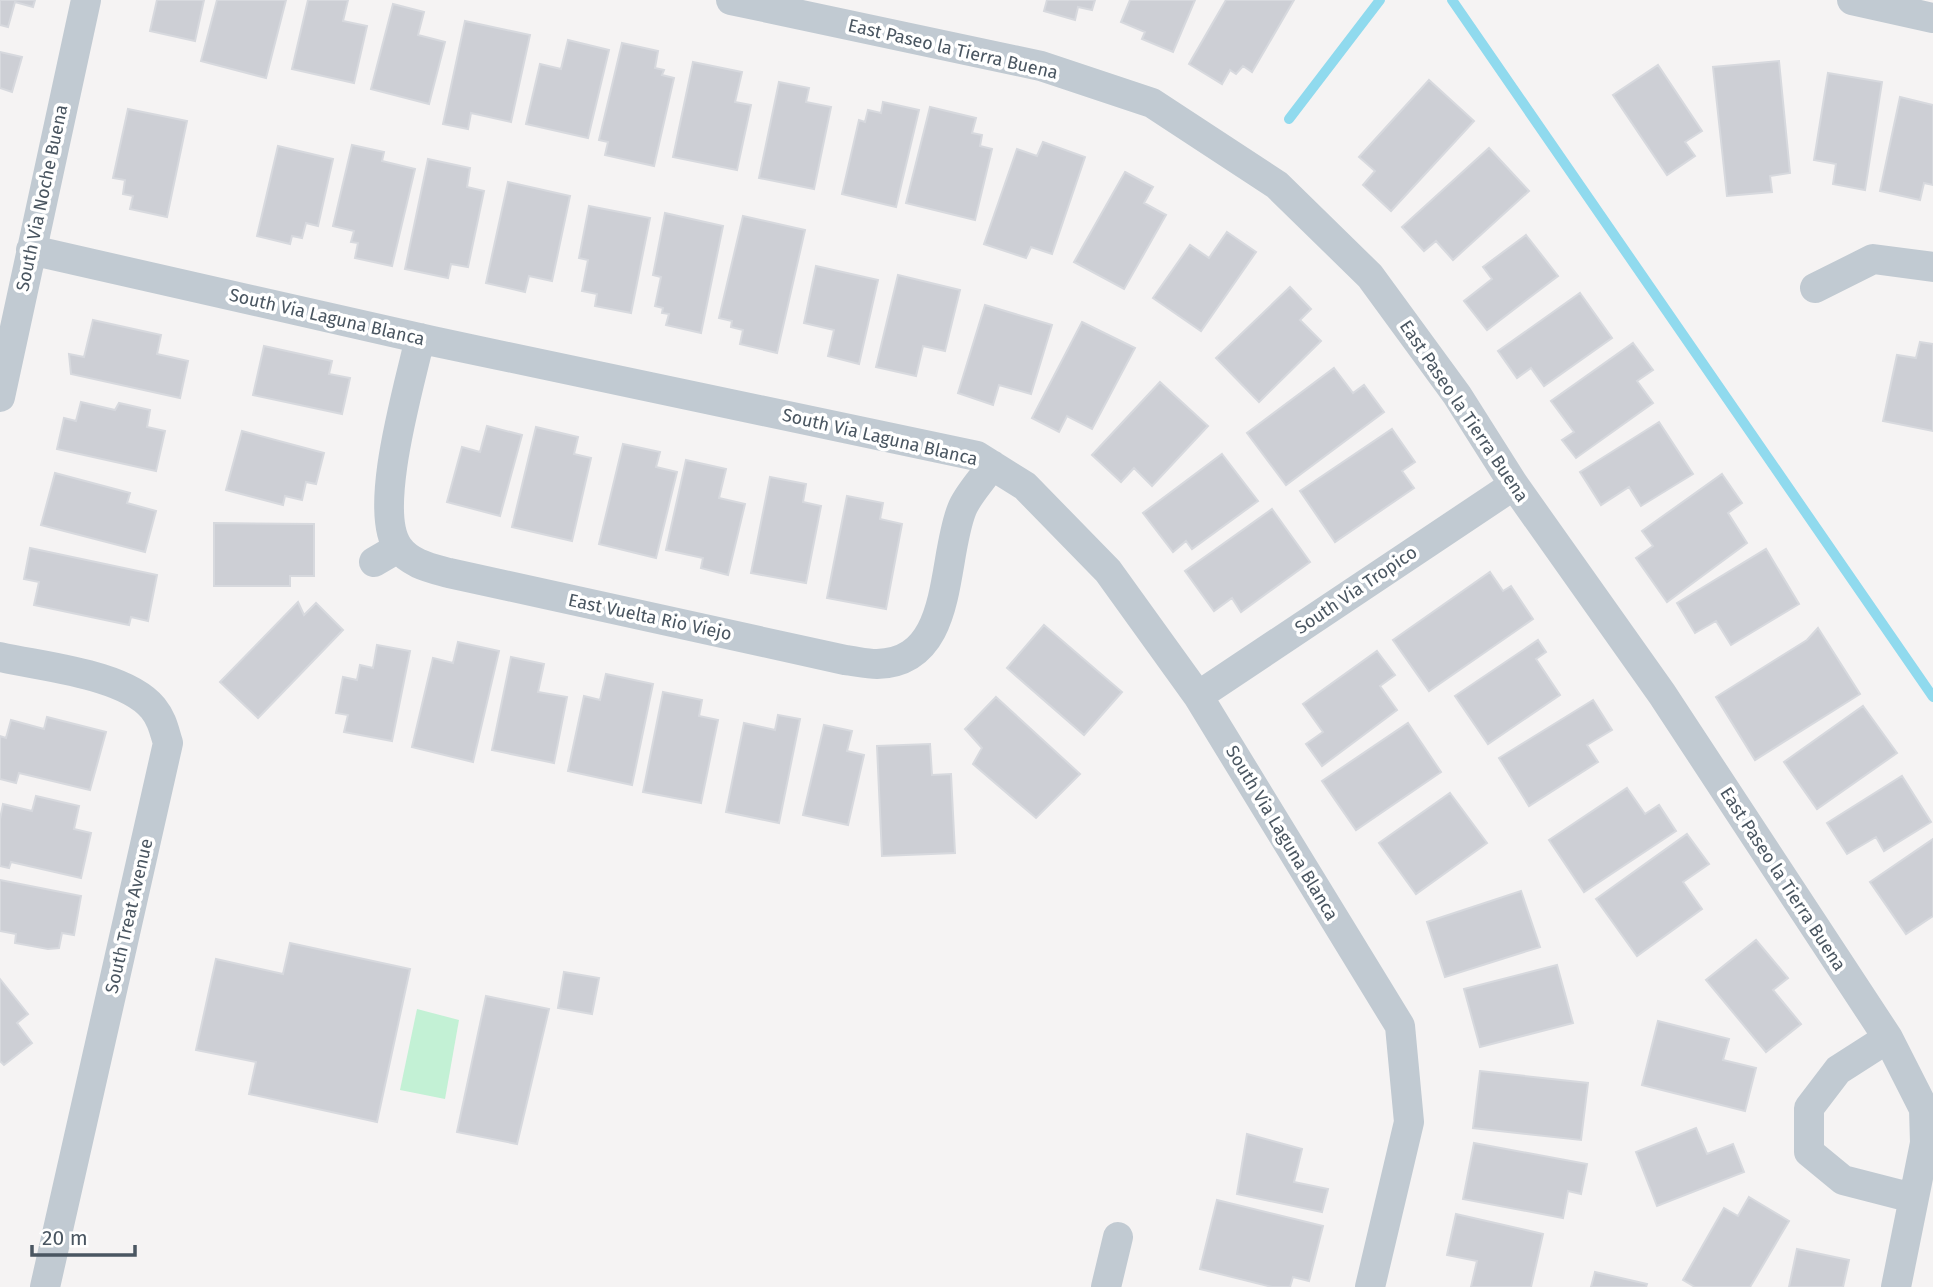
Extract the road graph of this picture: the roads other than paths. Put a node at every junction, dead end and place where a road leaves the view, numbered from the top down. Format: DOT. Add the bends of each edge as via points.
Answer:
graph roads {
  1 [pos="86,0"];
  2 [pos="731,0"];
  3 [pos="1852,0"];
  4 [pos="1933,18"];
  5 [pos="31,250"];
  6 [pos="1933,267"];
  7 [pos="1815,288"];
  8 [pos="420,338"];
  9 [pos="0,397"];
  10 [pos="992,465"];
  11 [pos="1514,485"];
  12 [pos="0,657"];
  13 [pos="1198,696"];
  14 [pos="1888,1038"];
  15 [pos="1928,1109"];
  16 [pos="1913,1198"];
  17 [pos="1118,1237"];
  18 [pos="45,1287"];
  19 [pos="1106,1287"];
  20 [pos="1370,1287"];
  21 [pos="1896,1287"];
  1 -- 5 [label="street, South Via Noche Buena"];
  2 -- 11 [label="street, East Paseo la Tierra Buena" via="1041,66 1152,103 1277,186 1370,276 1457,395"];
  3 -- 4 [label="street"];
  5 -- 8 [label="street, South Via Laguna Blanca"];
  5 -- 9 [label="street, South Via Noche Buena"];
  6 -- 7 [label="street" via="1873,259"];
  8 -- 10 [label="street, South Via Laguna Blanca" via="977,456"];
  8 -- 10 [label="street, East Vuelta Rio Viejo" via="387,498 390,527 386,555 449,573 845,660 915,665 940,607 962,509"];
  10 -- 13 [label="street, South Via Laguna Blanca" via="1025,486 1108,571"];
  11 -- 13 [label="street, South Via Tropico"];
  11 -- 14 [label="street, East Paseo la Tierra Buena" via="1662,694"];
  12 -- 18 [label="street, South Treat Avenue" via="135,692 162,720 167,743"];
  13 -- 20 [label="street, South Via Laguna Blanca" via="1400,1026 1409,1122"];
  14 -- 15 [label="street, East Paseo la Tierra Buena"];
  14 -- 16 [label="street" via="1838,1070 1810,1108 1809,1152 1843,1180"];
  15 -- 16 [label="street, East Paseo la Tierra Buena"];
  16 -- 21 [label="street, East Paseo la Tierra Buena"];
  17 -- 19 [label="street"];
}
